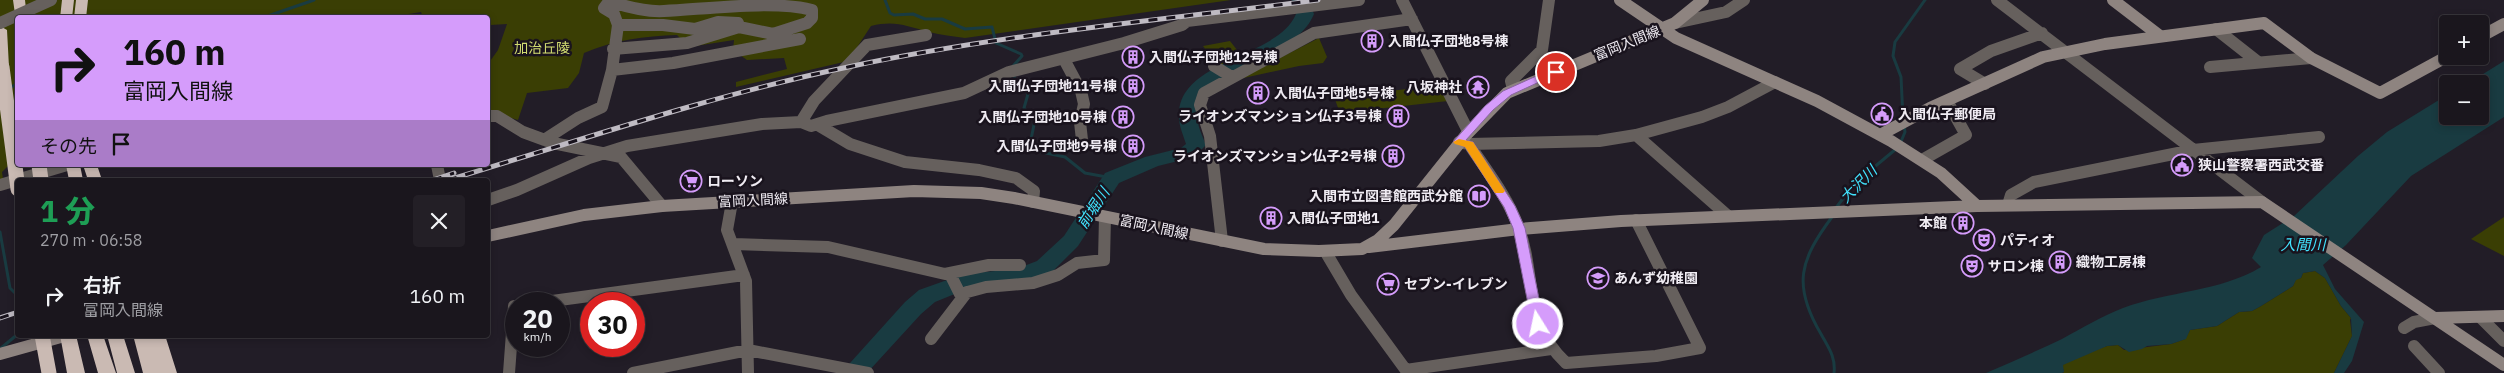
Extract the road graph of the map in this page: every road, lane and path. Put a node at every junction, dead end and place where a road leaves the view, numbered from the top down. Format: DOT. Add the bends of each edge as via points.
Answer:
graph roads {
  1 [pos="19,0"];
  2 [pos="51,0"];
  3 [pos="68,0"];
  4 [pos="82,0"];
  5 [pos="1359,0"];
  6 [pos="1402,0"];
  7 [pos="1549,0"];
  8 [pos="1620,0"];
  9 [pos="1703,0"];
  10 [pos="1744,0"];
  11 [pos="1997,0"];
  12 [pos="2112,0"];
  13 [pos="18,15"];
  14 [pos="21,15"];
  15 [pos="66,15"];
  16 [pos="80,15"];
  17 [pos="15,16"];
  18 [pos="1412,19"];
  19 [pos="0,23"];
  20 [pos="1675,23"];
  21 [pos="2504,24"];
  22 [pos="618,25"];
  23 [pos="739,27"];
  24 [pos="1661,29"];
  25 [pos="2216,29"];
  26 [pos="0,30"];
  27 [pos="2489,32"];
  28 [pos="2042,33"];
  29 [pos="926,35"];
  30 [pos="2160,36"];
  31 [pos="775,39"];
  32 [pos="800,39"];
  33 [pos="613,49"];
  34 [pos="2067,51"];
  35 [pos="1066,58"];
  36 [pos="2311,58"];
  37 [pos="2439,61"];
  38 [pos="2258,62"];
  39 [pos="1214,66"];
  40 [pos="2210,67"];
  41 [pos="612,70"];
  42 [pos="1232,77"];
  43 [pos="1775,82"];
  44 [pos="1985,84"];
  45 [pos="1513,89"];
  46 [pos="1947,101"];
  47 [pos="490,116"];
  48 [pos="802,122"];
  49 [pos="818,125"];
  50 [pos="1468,131"];
  51 [pos="1636,135"];
  52 [pos="2319,137"];
  53 [pos="1886,138"];
  54 [pos="544,140"];
  55 [pos="1082,140"];
  56 [pos="1464,143"];
  57 [pos="2193,150"];
  58 [pos="602,153"];
  59 [pos="1922,160"];
  60 [pos="15,166"];
  61 [pos="60,167"];
  62 [pos="23,178"];
  63 [pos="15,181"];
  64 [pos="0,185"];
  65 [pos="490,199"];
  66 [pos="732,202"];
  67 [pos="1033,202"];
  68 [pos="2262,202"];
  69 [pos="2008,205"];
  70 [pos="662,206"];
  71 [pos="1978,206"];
  72 [pos="1094,215"];
  73 [pos="1728,216"];
  74 [pos="1636,220"];
  75 [pos="1519,228"];
  76 [pos="490,236"];
  77 [pos="1222,241"];
  78 [pos="734,244"];
  79 [pos="1369,247"];
  80 [pos="1325,251"];
  81 [pos="1020,265"];
  82 [pos="744,274"];
  83 [pos="956,283"];
  84 [pos="570,298"];
  85 [pos="2432,316"];
  86 [pos="2502,317"];
  87 [pos="2480,318"];
  88 [pos="2404,328"];
  89 [pos="43,338"];
  90 [pos="57,338"];
  91 [pos="69,338"];
  92 [pos="96,338"];
  93 [pos="116,338"];
  94 [pos="142,338"];
  95 [pos="159,338"];
  96 [pos="931,339"];
  97 [pos="2504,341"];
  98 [pos="2414,346"];
  99 [pos="748,350"];
  100 [pos="1551,350"];
  101 [pos="1,353"];
  102 [pos="510,357"];
  103 [pos="2504,365"];
  104 [pos="865,372"];
  105 [pos="1407,372"];
  106 [pos="49,373"];
  107 [pos="76,373"];
  108 [pos="107,373"];
  109 [pos="126,373"];
  110 [pos="152,373"];
  111 [pos="168,373"];
  112 [pos="509,373"];
  113 [pos="633,373"];
  114 [pos="748,373"];
  115 [pos="2439,373"];
  1 -- 14 [label="highway"];
  2 -- 13 [label="street, bridge"];
  3 -- 15 [label="highway"];
  4 -- 16 [label="highway"];
  5 -- 35 [label="street" via="1187,21 1124,43"];
  6 -- 18 [label="street"];
  7 -- 45 [label="street" via="1542,50 1511,81"];
  8 -- 24 [label="street"];
  9 -- 20 [label="street, 富岡入間線"];
  10 -- 20 [label="street" via="1726,12"];
  11 -- 28 [label="street"];
  12 -- 30 [label="street"];
  17 -- 19 [label="street, bridge"];
  18 -- 42 [label="street" via="1314,33"];
  18 -- 50 [label="street"];
  20 -- 24 [label="street, 富岡入間線"];
  21 -- 27 [label="street"];
  22 -- 23 [label="street" via="695,28 727,21 738,23"];
  22 -- 31 [label="street" via="614,14 604,8 607,4 652,10 803,5 812,10 812,18 807,23"];
  22 -- 33 [label="street"];
  23 -- 31 [label="street"];
  23 -- 33 [label="street" via="687,42"];
  24 -- 43 [label="street"];
  24 -- 45 [label="street, 富岡入間線"];
  25 -- 30 [label="street"];
  25 -- 36 [label="street" via="2264,24"];
  25 -- 38 [label="street"];
  26 -- 60 [label="highway, bridge"];
  28 -- 34 [label="street"];
  28 -- 44 [label="street" via="1991,50 1960,69"];
  29 -- 48 [label="street" via="867,45 814,101"];
  30 -- 34 [label="street"];
  31 -- 32 [label="street"];
  31 -- 41 [label="street" via="673,63"];
  33 -- 41 [label="street"];
  34 -- 44 [label="street" via="2035,60"];
  34 -- 57 [label="street"];
  35 -- 49 [label="street" via="1013,71 964,93"];
  35 -- 55 [label="street" via="1084,104 1080,122"];
  36 -- 37 [label="street" via="2380,93"];
  36 -- 38 [label="street"];
  38 -- 40 [label="street"];
  39 -- 42 [label="street"];
  41 -- 54 [label="street" via="602,107"];
  42 -- 77 [label="street" via="1204,93 1200,105 1210,136"];
  43 -- 51 [label="street" via="1702,117"];
  43 -- 53 [label="street"];
  44 -- 46 [label="street"];
  45 -- 50 [label="street, 富岡入間線"];
  46 -- 53 [label="street"];
  46 -- 59 [label="street" via="1966,135"];
  47 -- 54 [label="street" via="497,116"];
  48 -- 49 [label="street"];
  48 -- 58 [label="street" via="666,137"];
  49 -- 67 [label="street" via="850,144 905,162 979,170 1016,178 1034,191"];
  50 -- 56 [label="street, 富岡入間線"];
  51 -- 56 [label="street" via="1599,141"];
  51 -- 73 [label="street"];
  52 -- 57 [label="street"];
  53 -- 59 [label="street"];
  54 -- 58 [label="street"];
  56 -- 75 [label="street" via="1509,206"];
  56 -- 79 [label="street, 富岡入間線" via="1406,211"];
  57 -- 68 [label="street"];
  57 -- 69 [label="street" via="2034,182 2011,195"];
  58 -- 65 [label="street"];
  58 -- 70 [label="street" via="621,157"];
  59 -- 71 [label="street"];
  61 -- 62 [label="street"];
  63 -- 64 [label="street"];
  66 -- 67 [label="street, 富岡入間線" via="930,191 981,193"];
  66 -- 70 [label="street, 富岡入間線"];
  66 -- 78 [label="street" via="727,230"];
  67 -- 72 [label="street, 富岡入間線"];
  68 -- 69 [label="street"];
  68 -- 85 [label="street"];
  69 -- 71 [label="street"];
  70 -- 76 [label="street, 富岡入間線" via="584,215"];
  71 -- 73 [label="street"];
  72 -- 77 [label="street, 富岡入間線"];
  72 -- 83 [label="street" via="1104,260 1077,263 1058,275 1033,283 986,287"];
  73 -- 74 [label="street"];
  74 -- 75 [label="street"];
  74 -- 100 [label="street" via="1700,348 1656,356 1566,363"];
  75 -- 79 [label="street"];
  75 -- 100 [label="street" via="1541,334"];
  77 -- 80 [label="street, 富岡入間線" via="1264,249"];
  78 -- 82 [label="street"];
  78 -- 83 [label="street" via="828,248"];
  79 -- 80 [label="street, 富岡入間線"];
  80 -- 105 [label="street" via="1351,295"];
  81 -- 83 [label="street" via="989,265"];
  82 -- 84 [label="street"];
  82 -- 99 [label="street"];
  83 -- 96 [label="street"];
  85 -- 87 [label="street"];
  85 -- 88 [label="street"];
  85 -- 103 [label="street"];
  86 -- 87 [label="street"];
  87 -- 97 [label="street"];
  89 -- 106 [label="highway, bridge"];
  90 -- 101 [label="street"];
  91 -- 107 [label="highway"];
  92 -- 108 [label="highway"];
  93 -- 109 [label="highway"];
  94 -- 110 [label="highway"];
  95 -- 111 [label="highway"];
  98 -- 115 [label="street"];
  99 -- 104 [label="street"];
  99 -- 113 [label="street"];
  99 -- 114 [label="street"];
  100 -- 105 [label="street"];
  102 -- 112 [label="street"];
}
